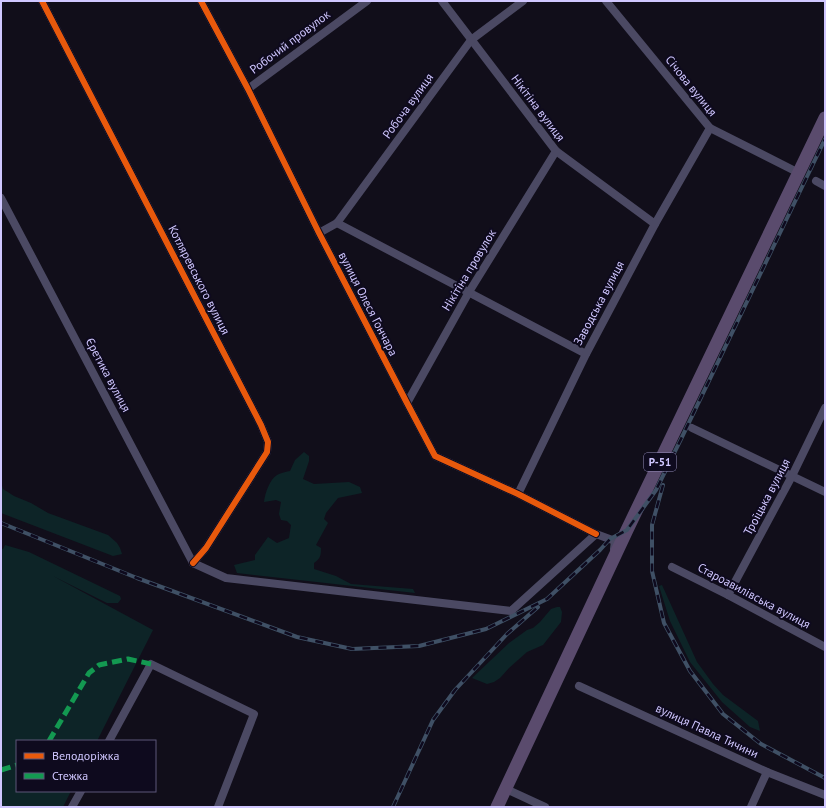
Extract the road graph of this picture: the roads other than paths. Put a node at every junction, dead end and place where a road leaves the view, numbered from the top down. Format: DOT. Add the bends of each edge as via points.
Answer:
graph roads {
  1 [pos="42,1"];
  2 [pos="201,1"];
  3 [pos="367,1"];
  4 [pos="442,1"];
  5 [pos="523,1"];
  6 [pos="606,1"];
  7 [pos="471,40"];
  8 [pos="248,89"];
  9 [pos="825,118"];
  10 [pos="710,128"];
  11 [pos="556,151"];
  12 [pos="799,172"];
  13 [pos="816,181"];
  14 [pos="825,186"];
  15 [pos="1,198"];
  16 [pos="337,223"];
  17 [pos="655,224"];
  18 [pos="319,233"];
  19 [pos="470,292"];
  20 [pos="586,354"];
  21 [pos="406,403"];
  22 [pos="825,408"];
  23 [pos="692,428"];
  24 [pos="792,476"];
  25 [pos="825,492"];
  26 [pos="518,494"];
  27 [pos="596,534"];
  28 [pos="614,549"];
  29 [pos="193,563"];
  30 [pos="672,567"];
  31 [pos="728,595"];
  32 [pos="825,647"];
  33 [pos="579,686"];
  34 [pos="110,740"];
  35 [pos="767,772"];
  36 [pos="506,789"];
  37 [pos="80,792"];
  38 [pos="825,795"];
  39 [pos="72,807"];
  40 [pos="218,807"];
  41 [pos="498,807"];
  42 [pos="545,807"];
  43 [pos="751,807"];
  1 -- 29 [label="street, Котляревського вулиця" via="268,442 267,452 206,548"];
  2 -- 8 [label="street, вулиця Олеся Гончара"];
  3 -- 8 [label="street, Робочий провулок"];
  4 -- 7 [label="street, Нікітіна вулиця"];
  5 -- 7 [label="street, Робоча вулиця"];
  6 -- 10 [label="street, Січова вулиця"];
  7 -- 11 [label="street, Нікітіна вулиця"];
  7 -- 16 [label="street, Робоча вулиця"];
  8 -- 18 [label="street, вулиця Олеся Гончара"];
  9 -- 12 [label="main road, Р-51"];
  10 -- 12 [label="street, Січова вулиця"];
  10 -- 17 [label="street, Заводська вулиця"];
  11 -- 17 [label="street, Нікітіна вулиця"];
  11 -- 19 [label="street, Нікітіна провулок"];
  12 -- 36 [label="main road, Р-51"];
  13 -- 14 [label="street"];
  15 -- 29 [label="street, Єретика вулиця"];
  16 -- 18 [label="street, Робоча вулиця"];
  16 -- 19 [label="street"];
  17 -- 20 [label="street, Заводська вулиця"];
  18 -- 21 [label="street, вулиця Олеся Гончара"];
  19 -- 20 [label="street"];
  19 -- 21 [label="street, Нікітіна провулок"];
  20 -- 26 [label="street, Заводська вулиця"];
  21 -- 26 [label="street, вулиця Олеся Гончара" via="435,456"];
  22 -- 24 [label="street, Троїцька вулиця"];
  23 -- 24 [label="street"];
  24 -- 25 [label="street"];
  24 -- 31 [label="street, Троїцька вулиця"];
  26 -- 27 [label="street, вулиця Олеся Гончара"];
  27 -- 28 [label="street, вулиця Олеся Гончара" via="615,541"];
  27 -- 29 [label="street" via="511,611 226,578"];
  30 -- 31 [label="street, Староавилівська вулиця"];
  31 -- 32 [label="street, Староавилівська вулиця"];
  33 -- 35 [label="street, вулиця Павла Тичини"];
  34 -- 40 [label="street" via="151,664 254,714"];
  35 -- 38 [label="street, вулиця Павла Тичини"];
  35 -- 43 [label="street"];
  36 -- 41 [label="main road, Р-51"];
  36 -- 42 [label="street"];
  37 -- 39 [label="street"];
}
